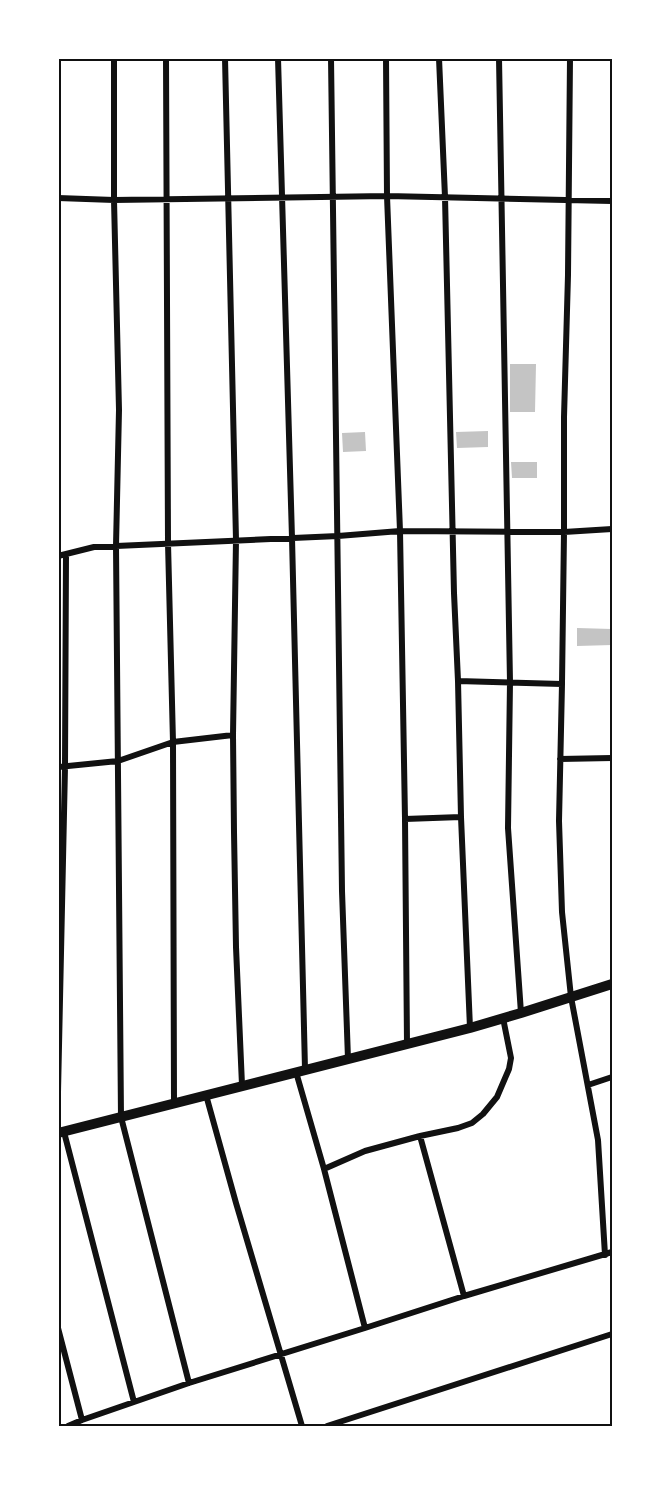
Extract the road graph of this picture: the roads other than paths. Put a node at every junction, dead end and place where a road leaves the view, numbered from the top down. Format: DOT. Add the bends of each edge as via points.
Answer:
graph roads {
  1 [pos="114,58"];
  2 [pos="166,58"];
  3 [pos="225,58"];
  4 [pos="278,58"];
  5 [pos="331,58"];
  6 [pos="386,58"];
  7 [pos="439,58"];
  8 [pos="499,58"];
  9 [pos="570,58"];
  10 [pos="333,195"];
  11 [pos="387,196"];
  12 [pos="281,197"];
  13 [pos="445,197"];
  14 [pos="58,198"];
  15 [pos="167,198"];
  16 [pos="228,198"];
  17 [pos="502,199"];
  18 [pos="569,199"];
  19 [pos="114,200"];
  20 [pos="612,201"];
  21 [pos="612,529"];
  22 [pos="400,531"];
  23 [pos="452,531"];
  24 [pos="507,532"];
  25 [pos="564,532"];
  26 [pos="338,536"];
  27 [pos="292,538"];
  28 [pos="236,540"];
  29 [pos="168,543"];
  30 [pos="116,546"];
  31 [pos="62,555"];
  32 [pos="458,681"];
  33 [pos="510,682"];
  34 [pos="562,684"];
  35 [pos="233,735"];
  36 [pos="173,742"];
  37 [pos="612,758"];
  38 [pos="560,759"];
  39 [pos="118,761"];
  40 [pos="62,767"];
  41 [pos="461,817"];
  42 [pos="405,819"];
  43 [pos="612,984"];
  44 [pos="571,997"];
  45 [pos="521,1013"];
  46 [pos="502,1018"];
  47 [pos="470,1028"];
  48 [pos="407,1044"];
  49 [pos="348,1059"];
  50 [pos="300,1070"];
  51 [pos="612,1077"];
  52 [pos="242,1085"];
  53 [pos="588,1085"];
  54 [pos="58,1092"];
  55 [pos="206,1095"];
  56 [pos="174,1103"];
  57 [pos="121,1117"];
  58 [pos="61,1132"];
  59 [pos="420,1136"];
  60 [pos="324,1169"];
  61 [pos="609,1253"];
  62 [pos="465,1296"];
  63 [pos="58,1328"];
  64 [pos="365,1328"];
  65 [pos="612,1334"];
  66 [pos="281,1355"];
  67 [pos="189,1383"];
  68 [pos="134,1402"];
  69 [pos="82,1420"];
  70 [pos="68,1426"];
  71 [pos="302,1426"];
  72 [pos="327,1426"];
  1 -- 19 [label="street"];
  2 -- 15 [label="street"];
  3 -- 16 [label="street"];
  4 -- 12 [label="street"];
  5 -- 10 [label="street"];
  6 -- 11 [label="street"];
  7 -- 13 [label="street"];
  8 -- 17 [label="street"];
  9 -- 18 [label="street"];
  10 -- 11 [label="street"];
  10 -- 12 [label="street"];
  10 -- 26 [label="street"];
  11 -- 13 [label="street"];
  11 -- 22 [label="street"];
  12 -- 16 [label="street"];
  12 -- 27 [label="street"];
  13 -- 17 [label="street"];
  13 -- 23 [label="street"];
  14 -- 19 [label="street"];
  15 -- 16 [label="street"];
  15 -- 19 [label="street"];
  15 -- 29 [label="street"];
  16 -- 28 [label="street"];
  17 -- 18 [label="street"];
  17 -- 24 [label="street"];
  18 -- 20 [label="street"];
  18 -- 25 [label="street"];
  19 -- 30 [label="street" via="119,410"];
  21 -- 25 [label="street"];
  22 -- 23 [label="street"];
  22 -- 26 [label="street"];
  22 -- 42 [label="street"];
  23 -- 24 [label="street"];
  23 -- 32 [label="street"];
  24 -- 25 [label="street"];
  24 -- 33 [label="street"];
  25 -- 34 [label="street"];
  26 -- 27 [label="street"];
  26 -- 49 [label="street"];
  27 -- 28 [label="street"];
  27 -- 50 [label="street"];
  28 -- 29 [label="street"];
  28 -- 35 [label="street"];
  29 -- 30 [label="street"];
  29 -- 36 [label="street"];
  30 -- 31 [label="street"];
  30 -- 39 [label="street"];
  31 -- 40 [label="street"];
  32 -- 33 [label="street"];
  32 -- 41 [label="street"];
  33 -- 34 [label="street"];
  33 -- 45 [label="street" via="508,828"];
  34 -- 38 [label="street"];
  35 -- 36 [label="street"];
  35 -- 52 [label="street"];
  36 -- 39 [label="street"];
  36 -- 56 [label="street"];
  37 -- 38 [label="street"];
  38 -- 44 [label="street" via="562,912"];
  39 -- 40 [label="street"];
  39 -- 57 [label="street"];
  40 -- 54 [label="street"];
  41 -- 42 [label="street"];
  41 -- 47 [label="street"];
  42 -- 48 [label="street"];
  43 -- 44 [label="highway"];
  44 -- 45 [label="highway"];
  44 -- 53 [label="street"];
  45 -- 46 [label="highway"];
  46 -- 47 [label="highway"];
  46 -- 59 [label="street" via="511,1058 497,1097 472,1123"];
  47 -- 48 [label="highway"];
  48 -- 49 [label="highway"];
  49 -- 50 [label="highway"];
  50 -- 52 [label="highway"];
  50 -- 60 [label="street"];
  51 -- 53 [label="street"];
  52 -- 55 [label="highway"];
  53 -- 61 [label="street" via="598,1140"];
  55 -- 56 [label="highway"];
  55 -- 66 [label="street"];
  56 -- 57 [label="highway"];
  57 -- 58 [label="highway"];
  57 -- 67 [label="street"];
  58 -- 68 [label="street"];
  59 -- 60 [label="street" via="365,1151"];
  59 -- 62 [label="street"];
  60 -- 64 [label="street"];
  61 -- 62 [label="street"];
  62 -- 64 [label="street"];
  63 -- 69 [label="street"];
  64 -- 66 [label="street"];
  65 -- 72 [label="street"];
  66 -- 67 [label="street"];
  66 -- 71 [label="street"];
  67 -- 68 [label="street"];
  68 -- 69 [label="street"];
  69 -- 70 [label="street"];
}
